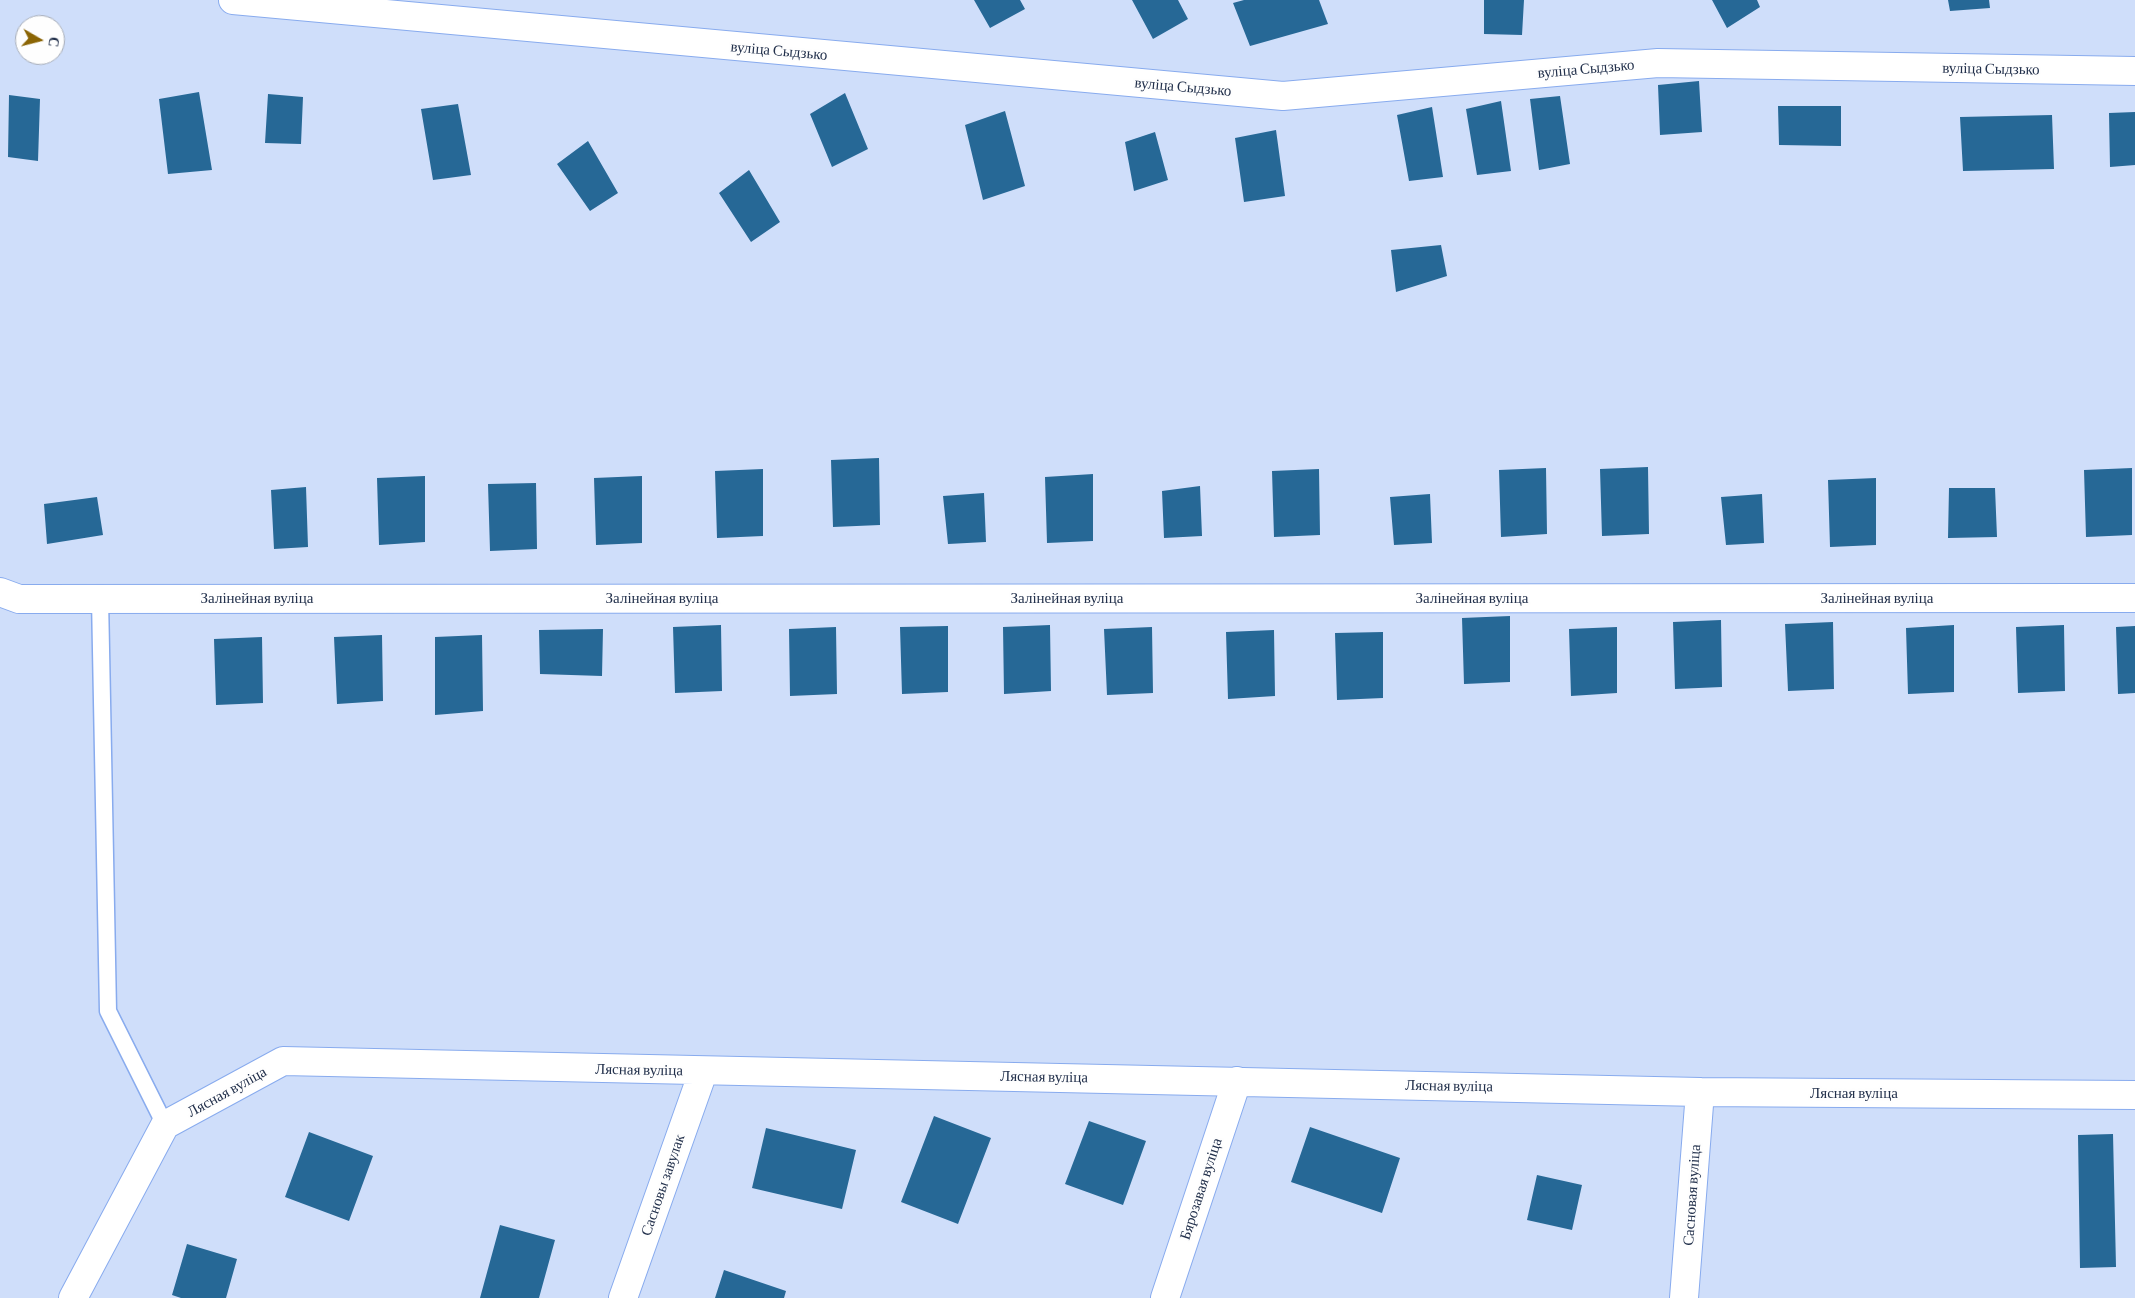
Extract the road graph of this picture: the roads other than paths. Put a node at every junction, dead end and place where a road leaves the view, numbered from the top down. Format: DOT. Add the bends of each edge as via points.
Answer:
graph roads {
  1 [pos="233,0"];
  2 [pos="2135,71"];
  3 [pos="0,592"];
  4 [pos="100,598"];
  5 [pos="2135,598"];
  6 [pos="703,1072"];
  7 [pos="1238,1081"];
  8 [pos="1700,1092"];
  9 [pos="2135,1095"];
  10 [pos="165,1125"];
  11 [pos="73,1298"];
  12 [pos="623,1298"];
  13 [pos="1165,1298"];
  14 [pos="1684,1298"];
  1 -- 2 [label="street, вуліца Сыдзько" via="1282,96 1658,63"];
  3 -- 4 [label="street, Залінейная вуліца" via="19,599"];
  4 -- 5 [label="street, Залінейная вуліца"];
  4 -- 10 [label="lane" via="108,1011"];
  6 -- 7 [label="street, Лясная вуліца"];
  6 -- 10 [label="street, Лясная вуліца" via="284,1061"];
  6 -- 12 [label="street, Сасновы завулак"];
  7 -- 8 [label="street, Лясная вуліца"];
  7 -- 13 [label="street, Бярозавая вуліца"];
  8 -- 9 [label="street, Лясная вуліца"];
  8 -- 14 [label="street, Сасновая вуліца"];
  10 -- 11 [label="street"];
}
